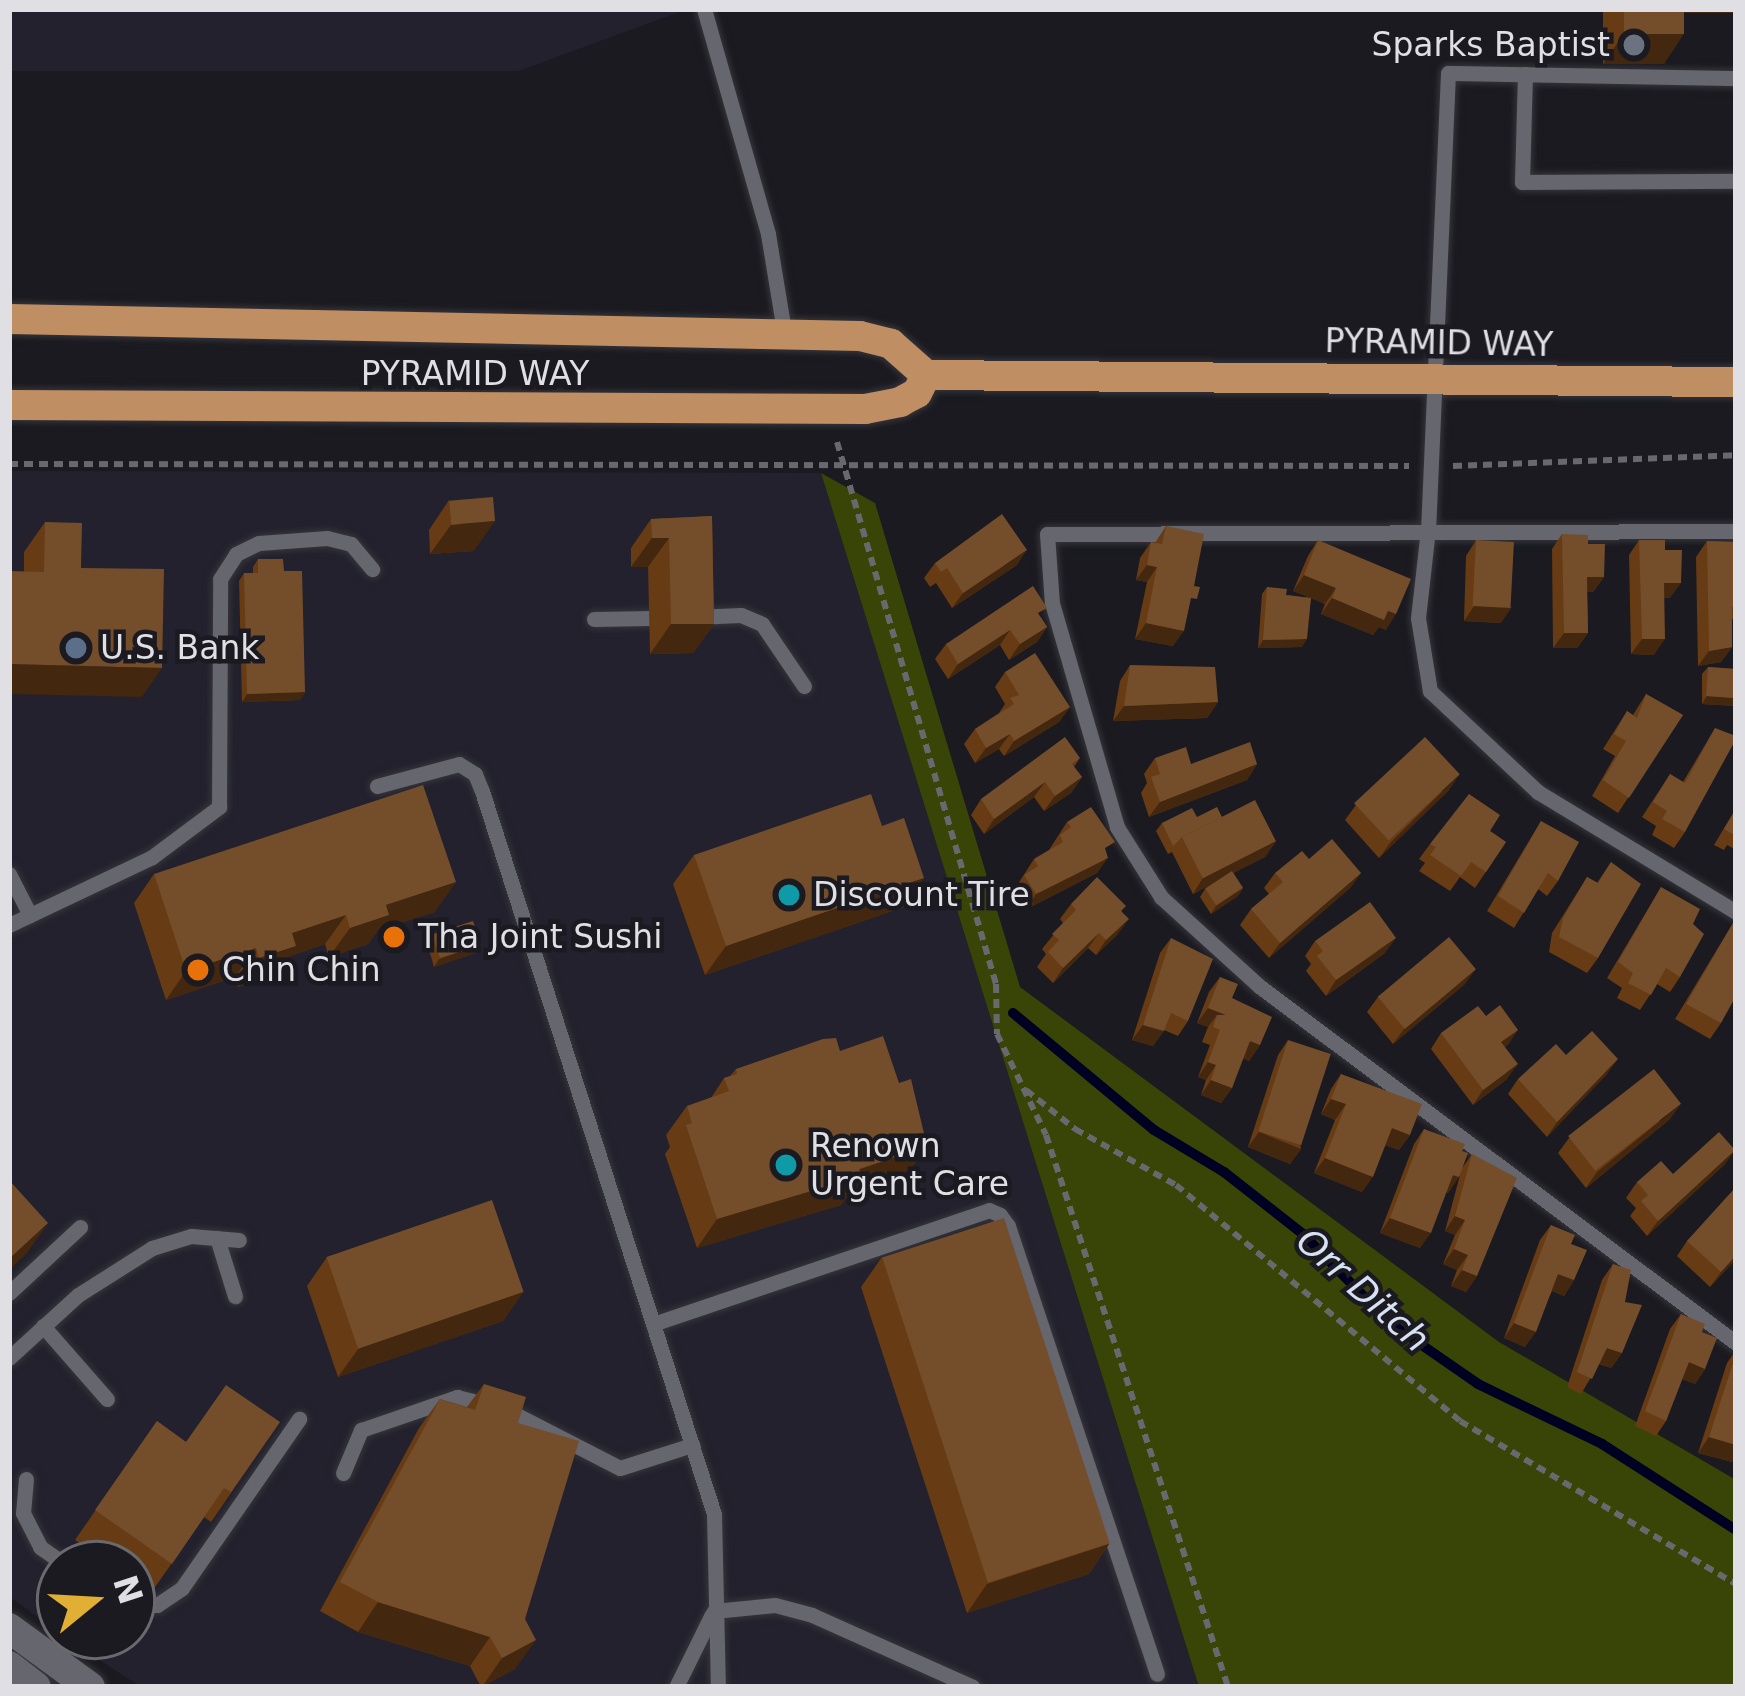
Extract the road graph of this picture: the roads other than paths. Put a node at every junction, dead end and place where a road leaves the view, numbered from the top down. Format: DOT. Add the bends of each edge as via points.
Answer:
graph roads {
  1 [pos="704,9"];
  2 [pos="1525,74"];
  3 [pos="1736,78"];
  4 [pos="1736,181"];
  5 [pos="9,319"];
  6 [pos="784,331"];
  7 [pos="926,375"];
  8 [pos="1434,380"];
  9 [pos="1736,382"];
  10 [pos="9,405"];
  11 [pos="1428,529"];
  12 [pos="1736,531"];
  13 [pos="372,569"];
  14 [pos="692,617"];
  15 [pos="650,618"];
  16 [pos="594,620"];
  17 [pos="804,686"];
  18 [pos="377,786"];
  19 [pos="9,874"];
  20 [pos="1736,912"];
  21 [pos="30,915"];
  22 [pos="9,925"];
  23 [pos="80,1227"];
  24 [pos="217,1238"];
  25 [pos="239,1240"];
  26 [pos="9,1293"];
  27 [pos="236,1296"];
  28 [pos="653,1324"];
  29 [pos="43,1327"];
  30 [pos="1736,1343"];
  31 [pos="9,1358"];
  32 [pos="107,1399"];
  33 [pos="299,1419"];
  34 [pos="692,1445"];
  35 [pos="343,1473"];
  36 [pos="26,1479"];
  37 [pos="36,1540"];
  38 [pos="156,1605"];
  39 [pos="714,1611"];
  40 [pos="9,1628"];
  41 [pos="9,1666"];
  42 [pos="1157,1674"];
  43 [pos="37,1687"];
  44 [pos="90,1687"];
  45 [pos="676,1687"];
  46 [pos="718,1687"];
  47 [pos="973,1687"];
  1 -- 6 [label="lane" via="768,234"];
  2 -- 3 [label="lane"];
  2 -- 4 [label="lane" via="1522,182"];
  2 -- 8 [label="lane" via="1448,74"];
  5 -- 6 [label="main road, PYRAMID WAY"];
  6 -- 7 [label="main road, PYRAMID WAY" via="891,344"];
  7 -- 8 [label="main road, PYRAMID WAY"];
  7 -- 10 [label="main road, PYRAMID WAY" via="900,402 828,410"];
  8 -- 9 [label="main road, PYRAMID WAY"];
  8 -- 11 [label="lane"];
  11 -- 12 [label="lane"];
  11 -- 20 [label="lane" via="1418,618 1430,691 1538,792"];
  11 -- 30 [label="lane" via="1047,535 1052,603 1117,826 1162,897 1258,986"];
  13 -- 21 [label="lane" via="351,544 327,538 259,543 236,554 220,579 218,807 152,857"];
  14 -- 17 [label="lane" via="742,615 762,624"];
  15 -- 16 [label="lane"];
  18 -- 28 [label="lane" via="437,766 459,764 475,774"];
  19 -- 21 [label="lane"];
  21 -- 22 [label="lane"];
  23 -- 26 [label="lane"];
  24 -- 25 [label="lane"];
  24 -- 27 [label="lane"];
  24 -- 29 [label="lane" via="152,1248 78,1294"];
  28 -- 34 [label="lane"];
  28 -- 42 [label="lane" via="989,1210 1000,1215"];
  29 -- 31 [label="lane"];
  29 -- 32 [label="lane"];
  33 -- 38 [label="lane" via="182,1588"];
  34 -- 35 [label="lane" via="620,1468 505,1409 457,1397 361,1430"];
  34 -- 39 [label="lane" via="717,1523"];
  36 -- 37 [label="lane" via="23,1513"];
  39 -- 45 [label="lane"];
  39 -- 46 [label="lane"];
  39 -- 47 [label="lane" via="775,1605 812,1615"];
  40 -- 44 [label="main road"];
  41 -- 43 [label="main road"];
}
